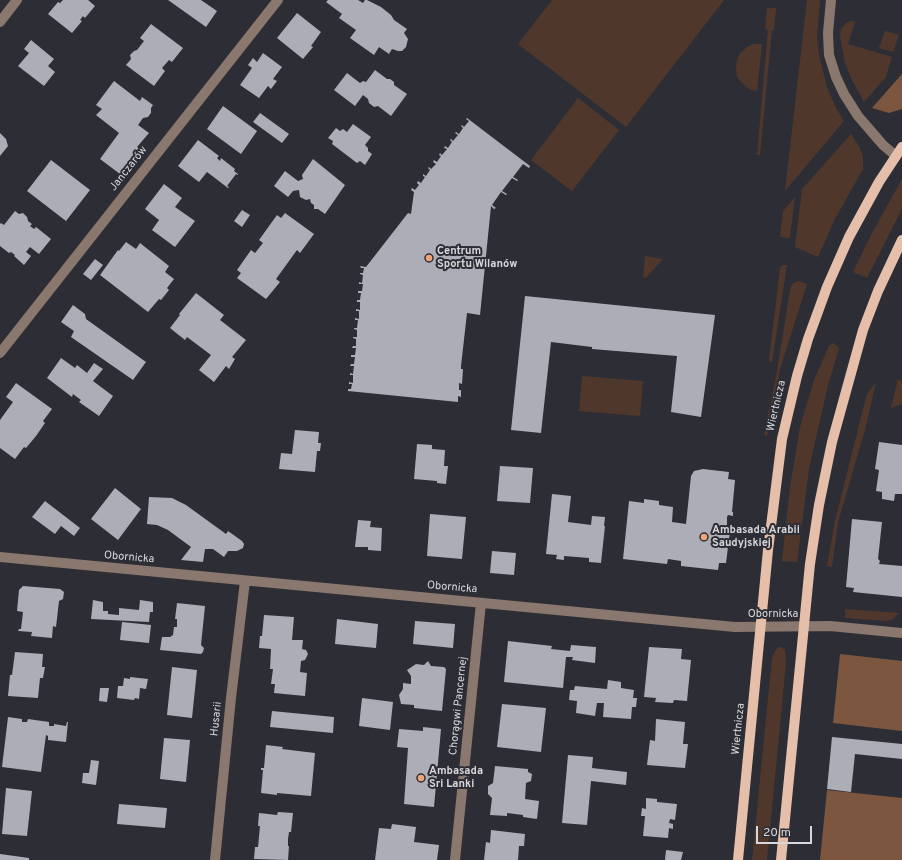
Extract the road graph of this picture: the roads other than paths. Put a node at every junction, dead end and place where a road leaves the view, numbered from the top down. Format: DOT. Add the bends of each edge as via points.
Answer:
graph roads {
  1 [pos="18,0"];
  2 [pos="278,0"];
  3 [pos="831,0"];
  4 [pos="0,22"];
  5 [pos="902,147"];
  6 [pos="896,156"];
  7 [pos="902,240"];
  8 [pos="0,353"];
  9 [pos="0,558"];
  10 [pos="245,581"];
  11 [pos="481,603"];
  12 [pos="761,627"];
  13 [pos="804,627"];
  14 [pos="902,633"];
  15 [pos="215,860"];
  16 [pos="455,860"];
  17 [pos="738,860"];
  18 [pos="781,860"];
  1 -- 4 [label="street"];
  2 -- 8 [label="street, Janczarów"];
  3 -- 6 [label="street" via="829,55 836,77 858,116"];
  5 -- 6 [label="main road, Wiertnicza"];
  6 -- 12 [label="main road, Wiertnicza" via="849,237 833,272 797,376 782,439"];
  7 -- 13 [label="main road" via="863,330 832,442 810,564"];
  9 -- 10 [label="street, Obornicka"];
  10 -- 11 [label="street, Obornicka"];
  10 -- 15 [label="street, Husarii"];
  11 -- 12 [label="street, Obornicka" via="736,627"];
  11 -- 16 [label="street, Chorągwi Pancernej"];
  12 -- 13 [label="street, Obornicka"];
  12 -- 17 [label="main road, Wiertnicza"];
  13 -- 14 [label="street, Obornicka" via="830,626"];
  13 -- 18 [label="main road"];
}
